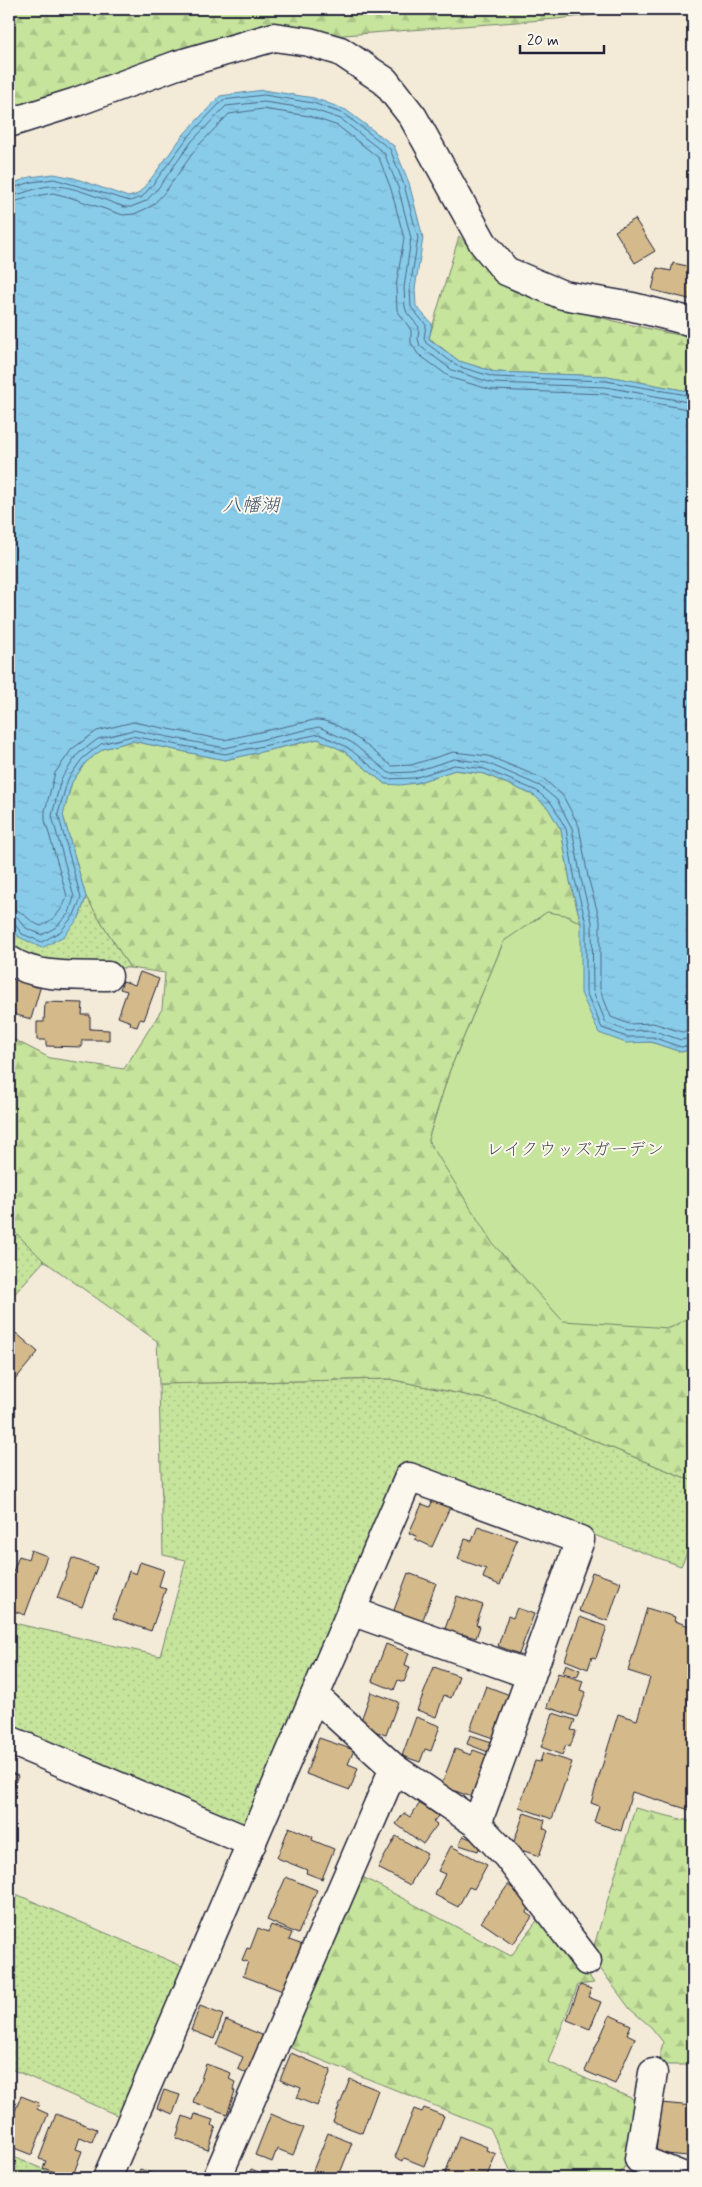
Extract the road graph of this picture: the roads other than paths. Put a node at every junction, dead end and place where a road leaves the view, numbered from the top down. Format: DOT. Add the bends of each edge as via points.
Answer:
graph roads {
  1 [pos="9,123"];
  2 [pos="693,322"];
  3 [pos="9,960"];
  4 [pos="108,976"];
  5 [pos="351,1612"];
  6 [pos="531,1675"];
  7 [pos="314,1696"];
  8 [pos="9,1740"];
  9 [pos="394,1768"];
  10 [pos="478,1824"];
  11 [pos="252,1843"];
  12 [pos="587,1961"];
  13 [pos="653,2073"];
  14 [pos="107,2178"];
  15 [pos="217,2178"];
  16 [pos="687,2178"];
  1 -- 2 [label="street" via="176,65 274,37 340,51 384,81 413,117 483,243 506,270 563,295"];
  3 -- 4 [label="street" via="45,974"];
  5 -- 6 [label="street"];
  5 -- 6 [label="street" via="409,1477 580,1540"];
  5 -- 7 [label="street"];
  6 -- 10 [label="street"];
  7 -- 9 [label="street"];
  7 -- 11 [label="street"];
  8 -- 11 [label="street"];
  9 -- 10 [label="street"];
  9 -- 15 [label="street"];
  10 -- 12 [label="street" via="508,1857"];
  11 -- 14 [label="street"];
  13 -- 16 [label="street" via="639,2159"];
}
